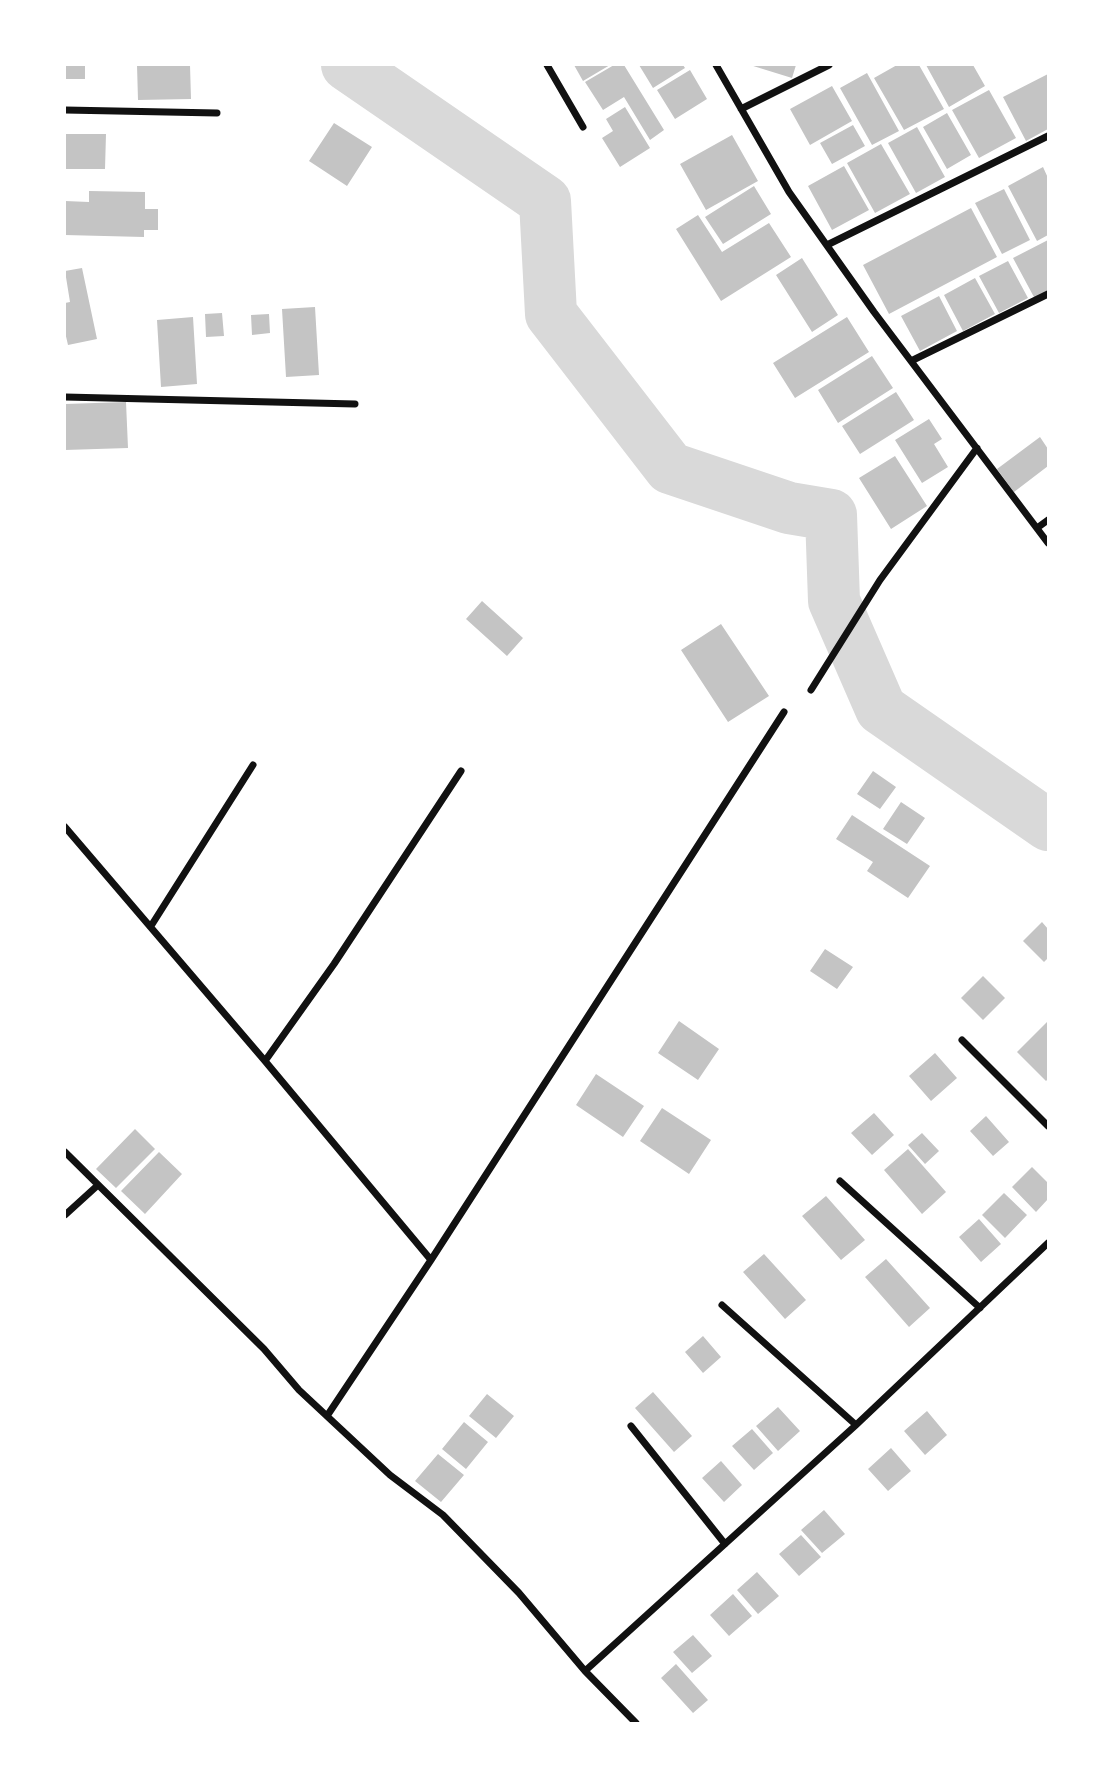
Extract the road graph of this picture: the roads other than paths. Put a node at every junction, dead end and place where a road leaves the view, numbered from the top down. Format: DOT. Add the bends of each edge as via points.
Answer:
graph roads {
  1 [pos="547,65"];
  2 [pos="716,65"];
  3 [pos="829,65"];
  4 [pos="741,109"];
  5 [pos="65,110"];
  6 [pos="217,113"];
  7 [pos="583,127"];
  8 [pos="1048,136"];
  9 [pos="827,245"];
  10 [pos="1048,294"];
  11 [pos="911,361"];
  12 [pos="65,397"];
  13 [pos="355,404"];
  14 [pos="977,448"];
  15 [pos="1048,520"];
  16 [pos="1037,528"];
  17 [pos="1048,543"];
  18 [pos="811,690"];
  19 [pos="784,712"];
  20 [pos="253,765"];
  21 [pos="461,771"];
  22 [pos="65,827"];
  23 [pos="151,926"];
  24 [pos="962,1040"];
  25 [pos="265,1061"];
  26 [pos="1048,1126"];
  27 [pos="65,1152"];
  28 [pos="840,1181"];
  29 [pos="99,1185"];
  30 [pos="65,1215"];
  31 [pos="1048,1243"];
  32 [pos="431,1260"];
  33 [pos="722,1305"];
  34 [pos="980,1308"];
  35 [pos="327,1416"];
  36 [pos="856,1425"];
  37 [pos="631,1426"];
  38 [pos="725,1544"];
  39 [pos="585,1671"];
  40 [pos="636,1723"];
  1 -- 7 [label="street"];
  2 -- 4 [label="street"];
  3 -- 4 [label="street"];
  4 -- 9 [label="street" via="789,192"];
  5 -- 6 [label="street"];
  8 -- 9 [label="street"];
  9 -- 11 [label="street"];
  10 -- 11 [label="street"];
  11 -- 14 [label="street"];
  12 -- 13 [label="street"];
  14 -- 16 [label="street"];
  14 -- 18 [label="street" via="880,580"];
  15 -- 16 [label="street"];
  16 -- 17 [label="street"];
  19 -- 32 [label="street"];
  20 -- 23 [label="street"];
  21 -- 25 [label="street"];
  22 -- 23 [label="street"];
  23 -- 25 [label="street"];
  24 -- 26 [label="street"];
  25 -- 32 [label="street"];
  27 -- 29 [label="street"];
  28 -- 34 [label="street"];
  29 -- 30 [label="street"];
  29 -- 35 [label="street"];
  31 -- 34 [label="street"];
  32 -- 35 [label="street"];
  33 -- 36 [label="street"];
  34 -- 36 [label="street"];
  35 -- 39 [label="street" via="390,1475 443,1515 519,1593"];
  36 -- 38 [label="street"];
  37 -- 38 [label="street"];
  38 -- 39 [label="street"];
  39 -- 40 [label="street"];
}
